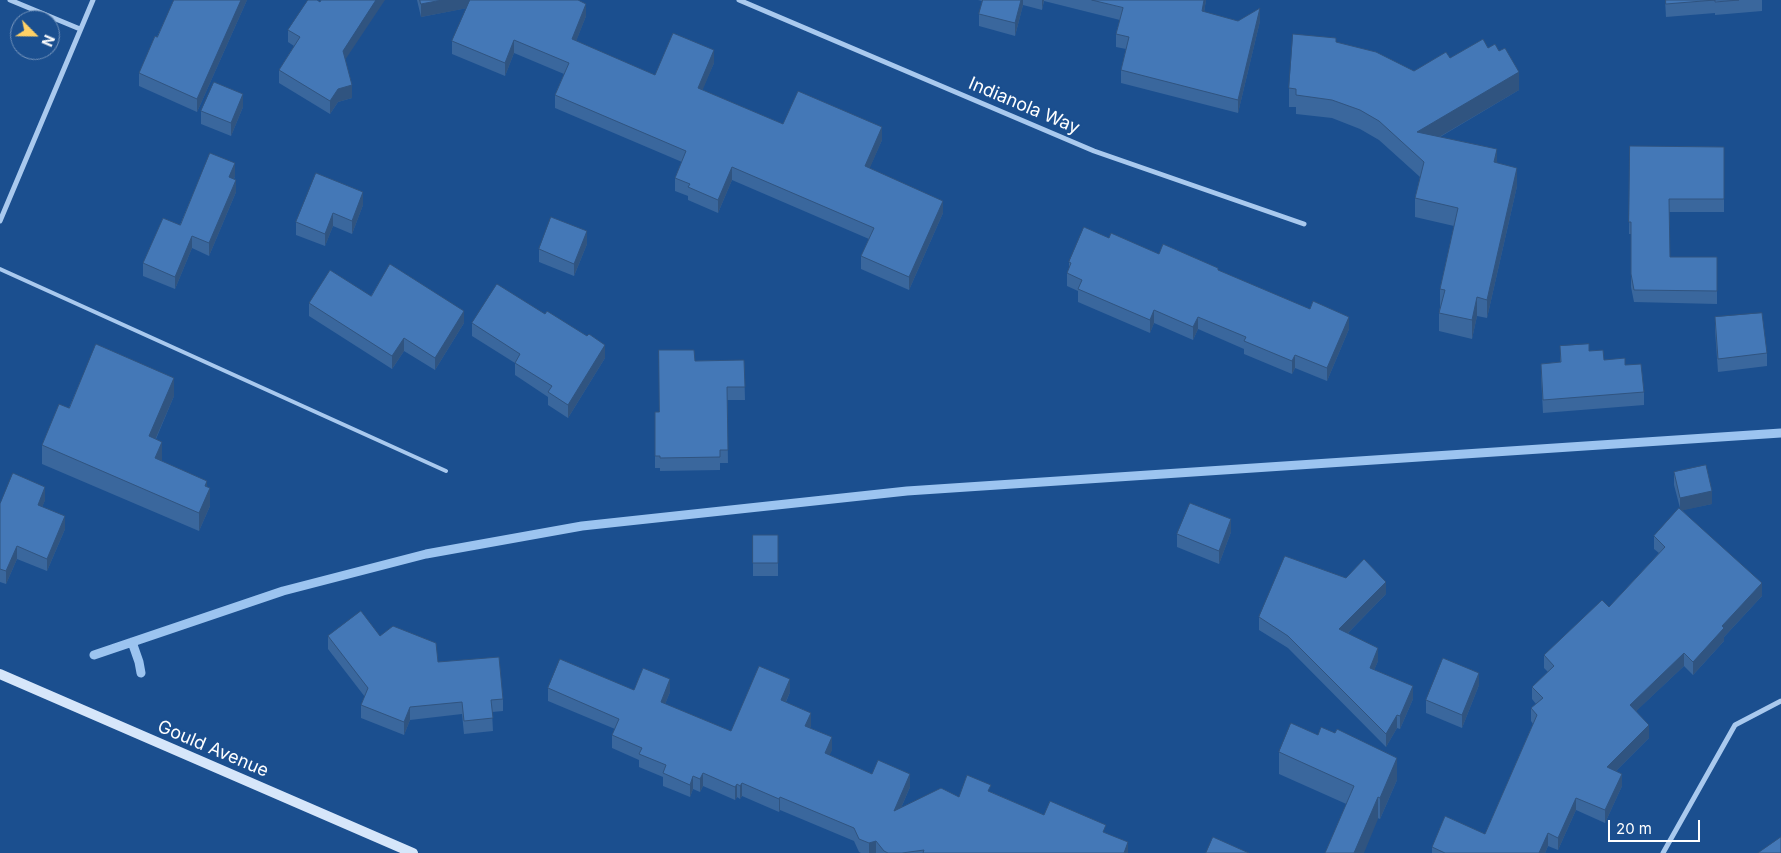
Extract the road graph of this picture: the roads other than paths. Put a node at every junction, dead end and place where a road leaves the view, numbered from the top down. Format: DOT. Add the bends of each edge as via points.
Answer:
graph roads {
  1 [pos="10,0"];
  2 [pos="93,0"];
  3 [pos="739,0"];
  4 [pos="80,29"];
  5 [pos="0,221"];
  6 [pos="1304,224"];
  7 [pos="0,270"];
  8 [pos="446,471"];
  9 [pos="0,674"];
  10 [pos="1781,701"];
  11 [pos="413,853"];
  12 [pos="1663,853"];
  1 -- 4 [label="street"];
  2 -- 4 [label="street"];
  3 -- 6 [label="street, Indianola Way" via="1094,151"];
  4 -- 5 [label="street"];
  7 -- 8 [label="lane"];
  9 -- 11 [label="street, Gould Avenue"];
  10 -- 12 [label="street" via="1735,725"];
}
